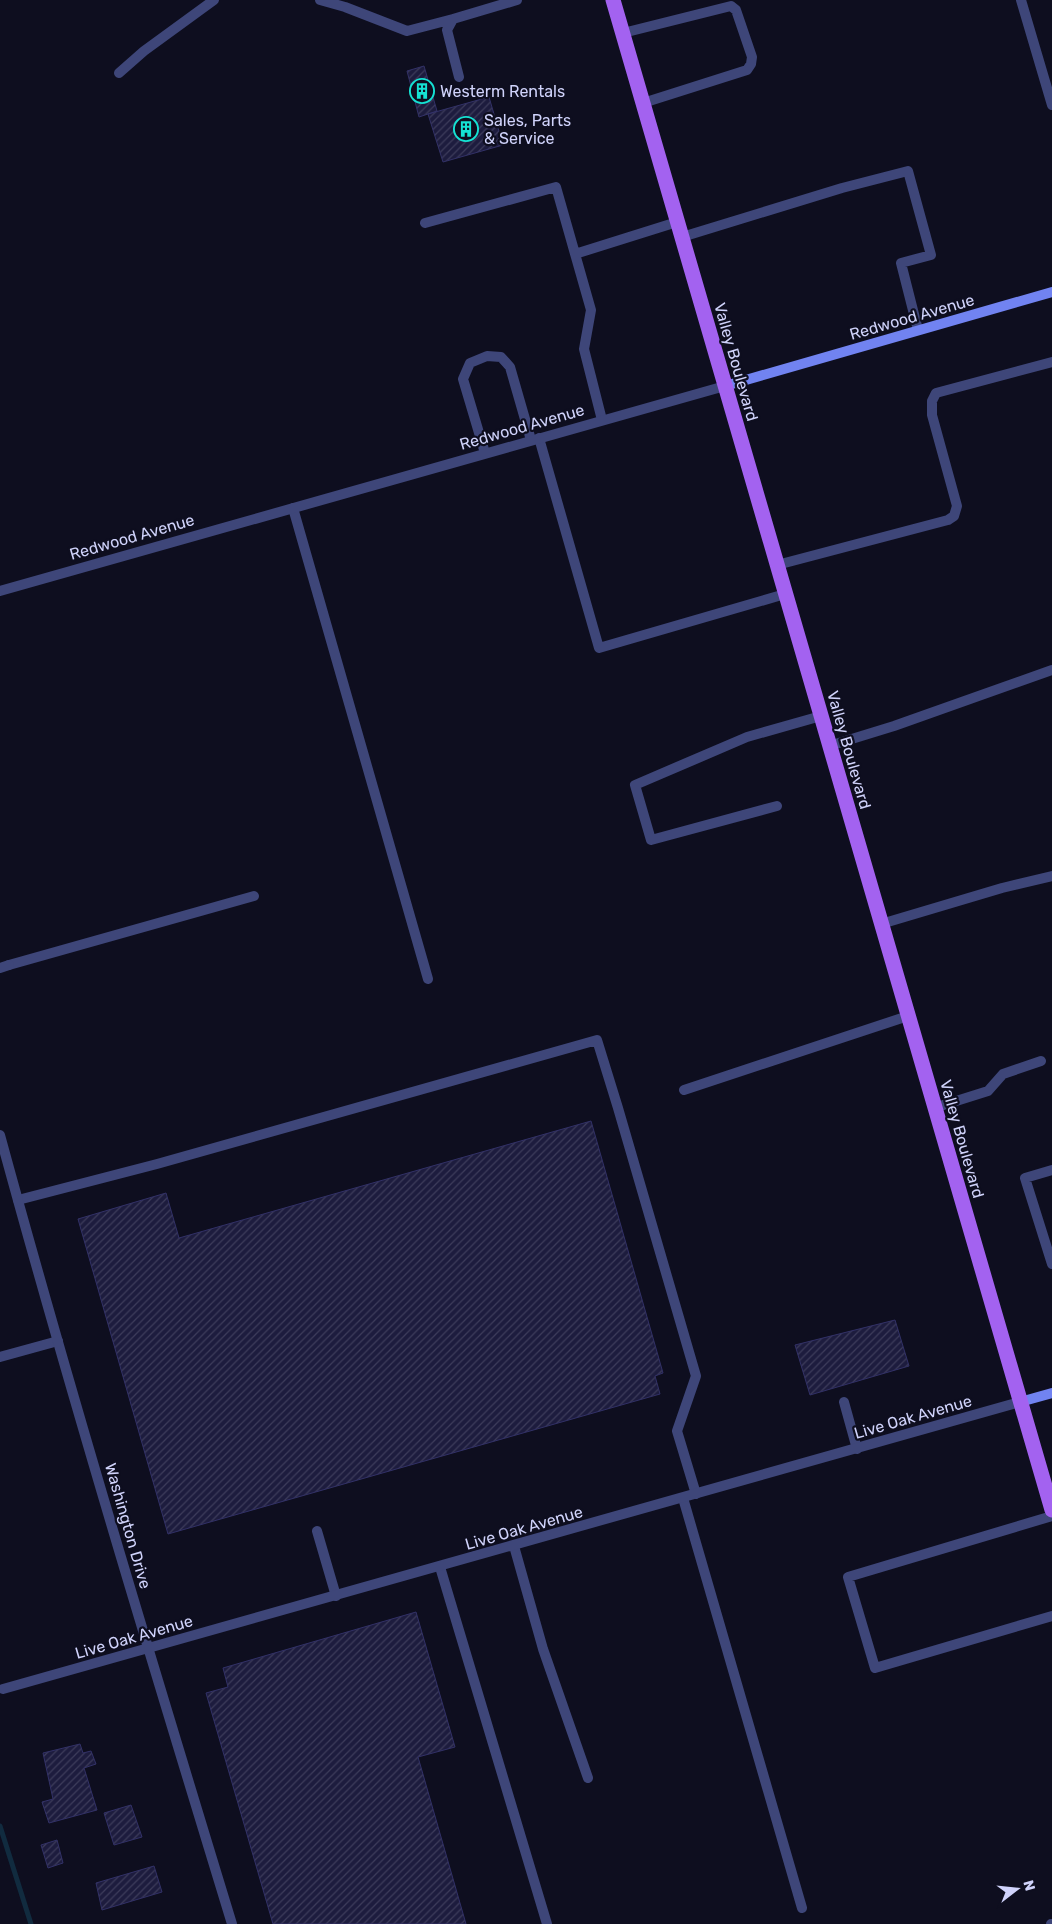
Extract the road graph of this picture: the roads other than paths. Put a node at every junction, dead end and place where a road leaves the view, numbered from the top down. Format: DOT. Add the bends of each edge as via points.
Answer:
graph roads {
  1 [pos="214,0"];
  2 [pos="320,0"];
  3 [pos="517,0"];
  4 [pos="613,0"];
  5 [pos="1021,0"];
  6 [pos="453,19"];
  7 [pos="623,33"];
  8 [pos="119,73"];
  9 [pos="459,77"];
  10 [pos="643,103"];
  11 [pos="1052,106"];
  12 [pos="677,222"];
  13 [pos="425,224"];
  14 [pos="682,237"];
  15 [pos="575,254"];
  16 [pos="1052,292"];
  17 [pos="918,330"];
  18 [pos="1052,362"];
  19 [pos="725,386"];
  20 [pos="602,420"];
  21 [pos="535,439"];
  22 [pos="485,453"];
  23 [pos="293,508"];
  24 [pos="776,564"];
  25 [pos="0,590"];
  26 [pos="785,594"];
  27 [pos="1052,670"];
  28 [pos="821,716"];
  29 [pos="829,746"];
  30 [pos="777,806"];
  31 [pos="1052,876"];
  32 [pos="254,896"];
  33 [pos="881,924"];
  34 [pos="4,967"];
  35 [pos="428,980"];
  36 [pos="908,1016"];
  37 [pos="1040,1061"];
  38 [pos="684,1090"];
  39 [pos="934,1108"];
  40 [pos="0,1135"];
  41 [pos="1052,1170"];
  42 [pos="18,1200"];
  43 [pos="1052,1264"];
  44 [pos="58,1341"];
  45 [pos="0,1357"];
  46 [pos="1052,1393"];
  47 [pos="844,1402"];
  48 [pos="1020,1402"];
  49 [pos="857,1449"];
  50 [pos="1047,1477"];
  51 [pos="696,1494"];
  52 [pos="683,1498"];
  53 [pos="1052,1510"];
  54 [pos="1052,1516"];
  55 [pos="317,1531"];
  56 [pos="514,1546"];
  57 [pos="440,1567"];
  58 [pos="336,1596"];
  59 [pos="1052,1616"];
  60 [pos="148,1648"];
  61 [pos="4,1689"];
  62 [pos="588,1778"];
  63 [pos="802,1908"];
  64 [pos="232,1924"];
  65 [pos="547,1924"];
  1 -- 8 [label="street"];
  2 -- 6 [label="street" via="407,31"];
  3 -- 6 [label="street"];
  4 -- 7 [label="main road, Valley Boulevard"];
  5 -- 11 [label="street"];
  6 -- 9 [label="street" via="446,30"];
  7 -- 10 [label="main road, Valley Boulevard"];
  7 -- 10 [label="street" via="731,6 736,10 752,57 752,64 747,70"];
  10 -- 12 [label="main road, Valley Boulevard"];
  12 -- 14 [label="main road, Valley Boulevard"];
  12 -- 15 [label="street"];
  13 -- 15 [label="street" via="556,187"];
  14 -- 17 [label="street" via="908,171 931,255 901,263"];
  14 -- 19 [label="main road, Valley Boulevard"];
  15 -- 20 [label="street" via="591,310 584,349"];
  16 -- 17 [label="street, Redwood Avenue"];
  17 -- 19 [label="street, Redwood Avenue"];
  18 -- 24 [label="street" via="936,393 932,401 932,415 957,506 954,516"];
  19 -- 20 [label="street, Redwood Avenue"];
  19 -- 24 [label="main road, Valley Boulevard"];
  20 -- 21 [label="street, Redwood Avenue"];
  21 -- 22 [label="street, Redwood Avenue"];
  21 -- 22 [label="street" via="510,367 501,357 487,356 470,363 463,379"];
  21 -- 26 [label="street" via="599,648"];
  22 -- 23 [label="street, Redwood Avenue"];
  23 -- 25 [label="street, Redwood Avenue"];
  23 -- 35 [label="street"];
  24 -- 26 [label="main road, Valley Boulevard"];
  26 -- 28 [label="main road, Valley Boulevard"];
  27 -- 29 [label="street"];
  28 -- 29 [label="main road, Valley Boulevard"];
  28 -- 30 [label="street" via="747,737 635,785 651,840"];
  29 -- 33 [label="main road, Valley Boulevard"];
  31 -- 33 [label="street"];
  32 -- 34 [label="street"];
  33 -- 36 [label="main road, Valley Boulevard"];
  36 -- 38 [label="street"];
  36 -- 39 [label="main road, Valley Boulevard"];
  37 -- 39 [label="street" via="1002,1074 988,1090"];
  39 -- 48 [label="main road, Valley Boulevard"];
  40 -- 42 [label="street, Washington Drive"];
  41 -- 43 [label="street" via="1025,1178"];
  42 -- 44 [label="street, Washington Drive"];
  42 -- 51 [label="street" via="597,1040 696,1376 677,1431"];
  44 -- 45 [label="street"];
  44 -- 60 [label="street, Washington Drive"];
  46 -- 48 [label="street, Live Oak Avenue"];
  47 -- 49 [label="street"];
  48 -- 49 [label="street, Live Oak Avenue"];
  48 -- 50 [label="main road, Valley Boulevard"];
  49 -- 51 [label="street, Live Oak Avenue"];
  50 -- 53 [label="main road, Valley Boulevard"];
  51 -- 52 [label="street, Live Oak Avenue"];
  52 -- 56 [label="street, Live Oak Avenue"];
  52 -- 63 [label="street"];
  54 -- 59 [label="street" via="848,1577 875,1668"];
  55 -- 58 [label="street"];
  56 -- 57 [label="street, Live Oak Avenue"];
  56 -- 62 [label="street" via="543,1649"];
  57 -- 58 [label="street, Live Oak Avenue"];
  57 -- 65 [label="street"];
  58 -- 60 [label="street, Live Oak Avenue"];
  60 -- 61 [label="street, Live Oak Avenue"];
  60 -- 64 [label="street, Washington Drive"];
}
